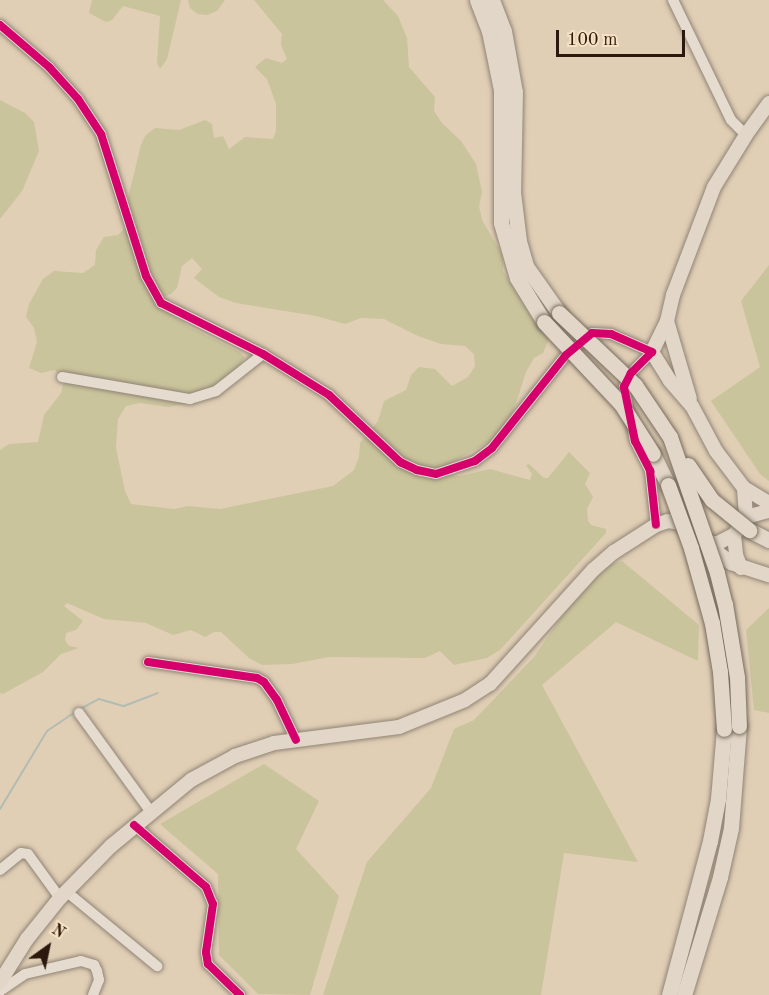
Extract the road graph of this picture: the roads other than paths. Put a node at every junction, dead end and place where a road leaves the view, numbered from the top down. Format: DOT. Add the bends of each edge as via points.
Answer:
graph roads {
  1 [pos="477,0"];
  2 [pos="492,0"];
  3 [pos="673,0"];
  4 [pos="0,25"];
  5 [pos="769,102"];
  6 [pos="746,135"];
  7 [pos="667,321"];
  8 [pos="652,352"];
  9 [pos="263,354"];
  10 [pos="62,377"];
  11 [pos="692,406"];
  12 [pos="670,437"];
  13 [pos="744,488"];
  14 [pos="769,503"];
  15 [pos="769,511"];
  16 [pos="656,525"];
  17 [pos="743,527"];
  18 [pos="769,540"];
  19 [pos="703,543"];
  20 [pos="741,568"];
  21 [pos="769,575"];
  22 [pos="148,662"];
  23 [pos="79,713"];
  24 [pos="732,727"];
  25 [pos="296,740"];
  26 [pos="151,812"];
  27 [pos="134,825"];
  28 [pos="0,870"];
  29 [pos="64,895"];
  30 [pos="157,966"];
  31 [pos="0,982"];
  32 [pos="0,991"];
  33 [pos="93,995"];
  34 [pos="240,995"];
  35 [pos="669,995"];
  36 [pos="684,995"];
  1 -- 24 [label="highway, bridge" via="489,31 501,90 501,223 517,278 544,322 621,404 668,485 712,623"];
  2 -- 12 [label="highway, bridge" via="513,72 513,192 526,266 559,313 635,385"];
  3 -- 6 [label="street" via="731,120"];
  4 -- 9 [label="street" via="49,67 78,99 101,134 146,276 161,303"];
  5 -- 6 [label="main road"];
  6 -- 7 [label="main road" via="714,187"];
  7 -- 8 [label="main road"];
  7 -- 11 [label="main road"];
  8 -- 9 [label="street" via="611,334 592,333 566,355 492,448 476,461 436,474 400,462 329,395"];
  8 -- 11 [label="main road"];
  8 -- 16 [label="street" via="631,373 624,387 635,441 650,471"];
  9 -- 10 [label="street" via="216,391 190,399"];
  11 -- 13 [label="main road" via="716,451"];
  12 -- 17 [label="highway, bridge" via="712,500"];
  12 -- 24 [label="highway, bridge" via="725,604 737,678"];
  13 -- 14 [label="main road"];
  13 -- 17 [label="main road"];
  15 -- 17 [label="main road"];
  16 -- 19 [label="main road" via="668,521 681,523"];
  16 -- 25 [label="main road" via="593,570 490,684 465,700 399,727"];
  17 -- 18 [label="highway"];
  17 -- 19 [label="main road" via="718,543"];
  17 -- 20 [label="main road" via="736,555"];
  19 -- 20 [label="main road"];
  20 -- 21 [label="main road"];
  22 -- 25 [label="street" via="257,678 277,700"];
  23 -- 26 [label="street"];
  24 -- 35 [label="highway" via="710,841"];
  24 -- 36 [label="highway" via="731,828"];
  25 -- 26 [label="main road" via="235,756 191,780"];
  26 -- 27 [label="main road"];
  27 -- 29 [label="main road"];
  27 -- 34 [label="street" via="206,887 213,904 208,963"];
  28 -- 29 [label="street" via="21,854 28,854"];
  29 -- 30 [label="street"];
  29 -- 31 [label="main road" via="27,939"];
  32 -- 33 [label="street" via="24,974 81,961 89,962 97,970 99,980"];
}
